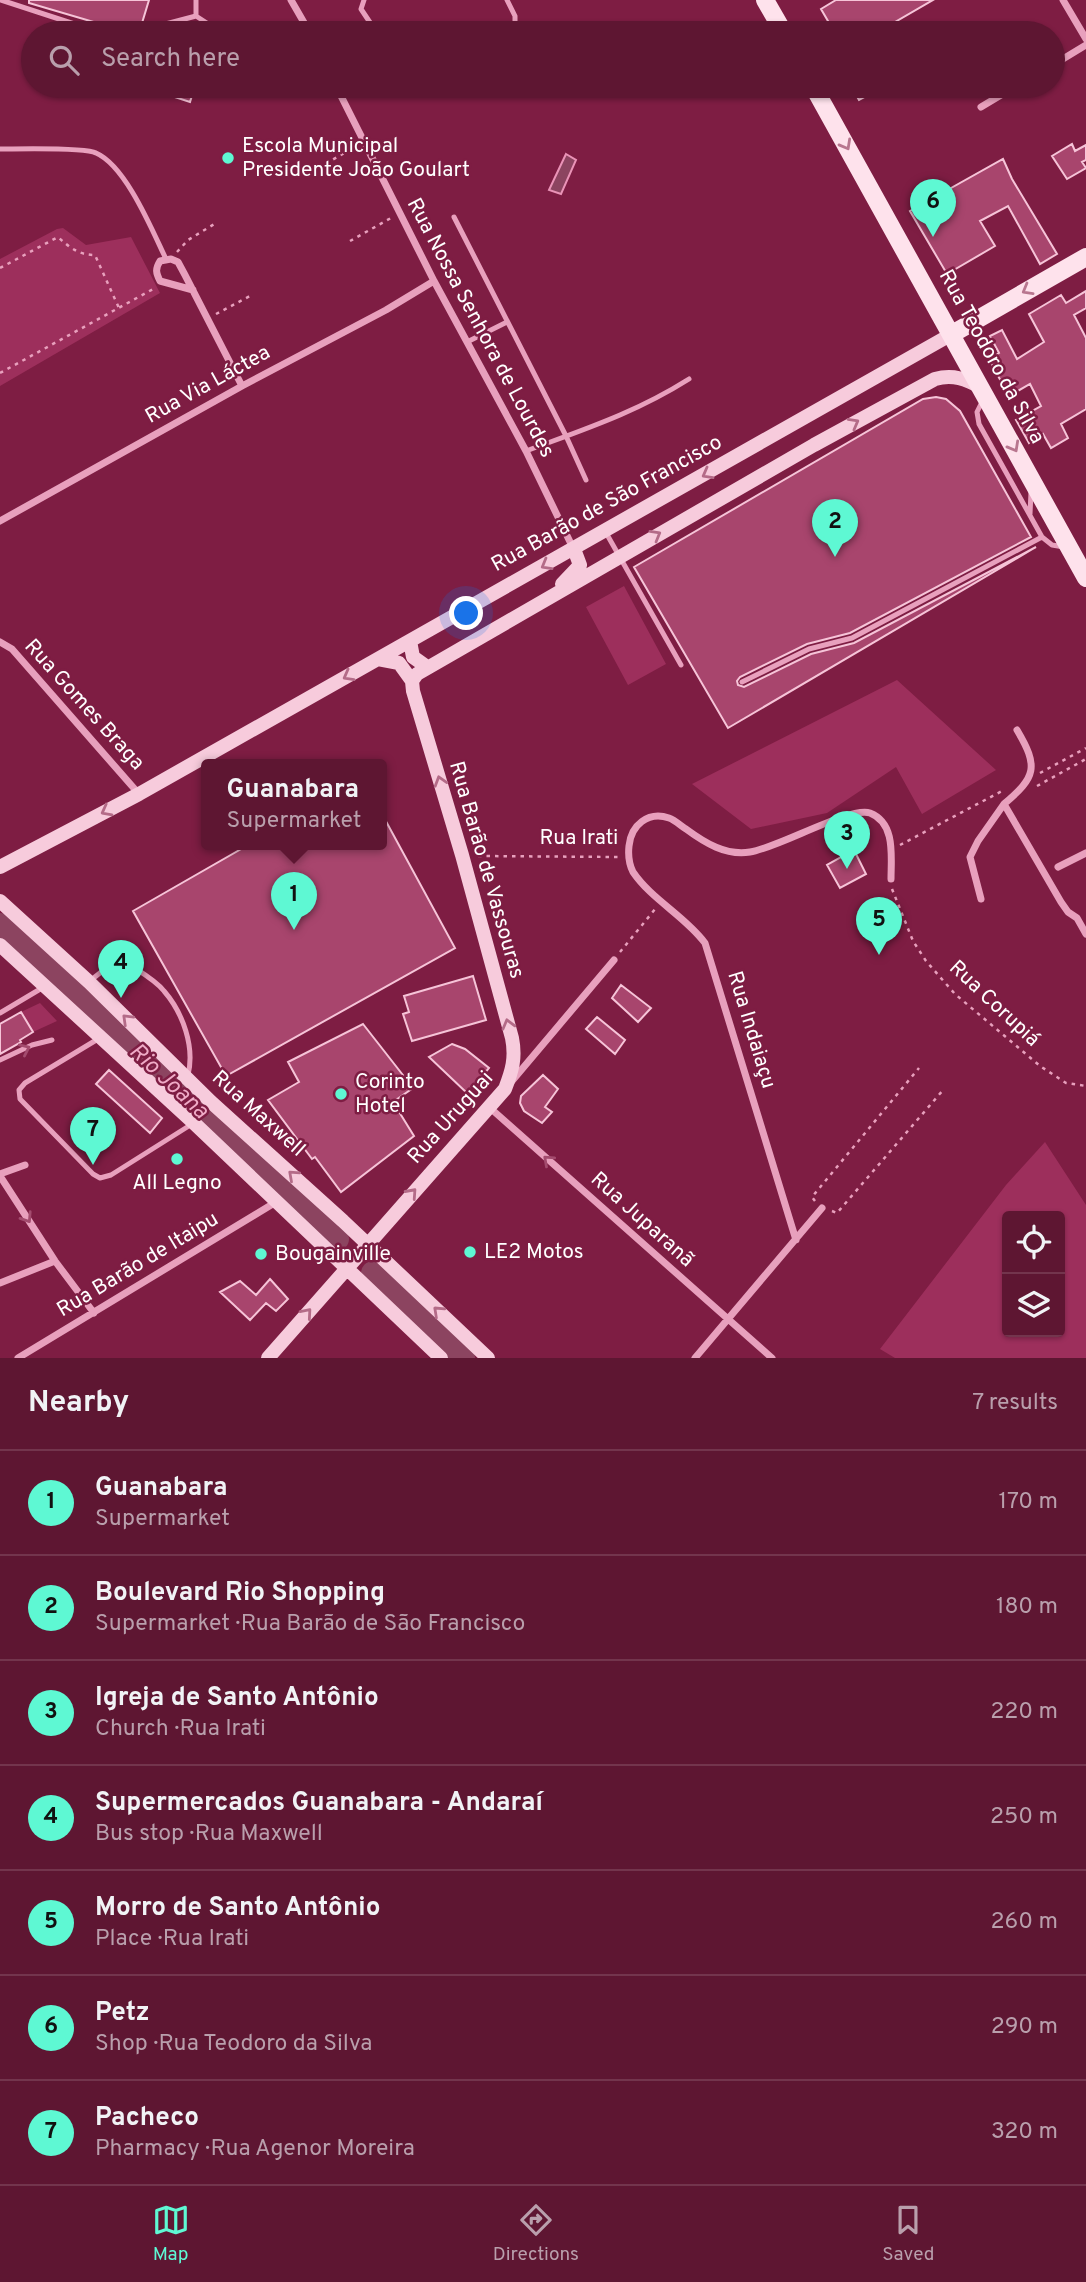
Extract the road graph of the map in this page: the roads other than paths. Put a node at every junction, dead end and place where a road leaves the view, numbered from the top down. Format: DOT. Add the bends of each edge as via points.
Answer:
graph roads {
  1 [pos="1,0"];
  2 [pos="196,0"];
  3 [pos="364,0"];
  4 [pos="507,0"];
  5 [pos="765,0"];
  6 [pos="1063,0"];
  7 [pos="294,1"];
  8 [pos="196,16"];
  9 [pos="65,21"];
  10 [pos="177,21"];
  11 [pos="204,21"];
  12 [pos="304,21"];
  13 [pos="369,21"];
  14 [pos="515,21"];
  15 [pos="777,21"];
  16 [pos="1086,39"];
  17 [pos="1086,45"];
  18 [pos="1065,58"];
  19 [pos="342,98"];
  20 [pos="820,98"];
  21 [pos="996,98"];
  22 [pos="981,107"];
  23 [pos="0,149"];
  24 [pos="454,217"];
  25 [pos="1086,257"];
  26 [pos="169,259"];
  27 [pos="434,281"];
  28 [pos="193,290"];
  29 [pos="507,322"];
  30 [pos="952,334"];
  31 [pos="467,342"];
  32 [pos="690,379"];
  33 [pos="242,386"];
  34 [pos="984,392"];
  35 [pos="566,436"];
  36 [pos="526,451"];
  37 [pos="1032,479"];
  38 [pos="586,480"];
  39 [pos="1030,515"];
  40 [pos="0,521"];
  41 [pos="606,531"];
  42 [pos="1042,537"];
  43 [pos="1069,547"];
  44 [pos="574,549"];
  45 [pos="619,557"];
  46 [pos="1083,567"];
  47 [pos="556,594"];
  48 [pos="410,641"];
  49 [pos="0,642"];
  50 [pos="378,659"];
  51 [pos="681,665"];
  52 [pos="427,667"];
  53 [pos="412,681"];
  54 [pos="742,682"];
  55 [pos="1017,730"];
  56 [pos="139,793"];
  57 [pos="1004,804"];
  58 [pos="1086,853"];
  59 [pos="628,857"];
  60 [pos="0,867"];
  61 [pos="1058,867"];
  62 [pos="891,879"];
  63 [pos="981,899"];
  64 [pos="0,901"];
  65 [pos="1086,934"];
  66 [pos="0,945"];
  67 [pos="614,960"];
  68 [pos="89,982"];
  69 [pos="45,987"];
  70 [pos="0,1013"];
  71 [pos="101,1038"];
  72 [pos="52,1040"];
  73 [pos="0,1060"];
  74 [pos="187,1078"];
  75 [pos="505,1090"];
  76 [pos="489,1107"];
  77 [pos="194,1123"];
  78 [pos="25,1165"];
  79 [pos="0,1175"];
  80 [pos="276,1202"];
  81 [pos="822,1208"];
  82 [pos="796,1240"];
  83 [pos="367,1244"];
  84 [pos="55,1261"];
  85 [pos="346,1269"];
  86 [pos="0,1283"];
  87 [pos="94,1313"];
  88 [pos="727,1320"];
  89 [pos="18,1358"];
  90 [pos="268,1358"];
  91 [pos="441,1358"];
  92 [pos="488,1358"];
  93 [pos="695,1358"];
  94 [pos="772,1358"];
  1 -- 9 [label="lane"];
  2 -- 8 [label="lane"];
  3 -- 13 [label="lane" via="361,9"];
  4 -- 14 [label="lane"];
  5 -- 15 [label="main road"];
  6 -- 16 [label="street"];
  7 -- 12 [label="street"];
  8 -- 10 [label="lane"];
  8 -- 11 [label="lane"];
  17 -- 18 [label="street"];
  19 -- 27 [label="street, Rua Nossa Senhora de Lourdes"];
  20 -- 30 [label="main road, Rua Teodoro da Silva, one-way"];
  21 -- 22 [label="street"];
  23 -- 26 [label="lane" via="95,152 114,165"];
  24 -- 29 [label="lane"];
  25 -- 30 [label="main road, Rua Barão de São Francisco, one-way"];
  26 -- 28 [label="street" via="178,262"];
  26 -- 28 [label="street" via="160,261 156,274 164,283"];
  27 -- 31 [label="street, Rua Nossa Senhora de Lourdes"];
  27 -- 33 [label="street, Rua Via Láctea"];
  28 -- 33 [label="street"];
  29 -- 31 [label="lane"];
  29 -- 35 [label="lane"];
  30 -- 34 [label="main road, Rua Teodoro da Silva"];
  30 -- 41 [label="street, Rua Barão de São Francisco, one-way"];
  31 -- 36 [label="street, Rua Nossa Senhora de Lourdes"];
  32 -- 35 [label="lane" via="624,415"];
  33 -- 40 [label="street, Rua Via Láctea"];
  34 -- 37 [label="main road, Rua Teodoro da Silva, one-way"];
  34 -- 39 [label="lane" via="976,412 979,424"];
  45 -- 34 [label="street, one-way" via="935,379 957,377"];
  35 -- 36 [label="lane"];
  35 -- 38 [label="lane"];
  36 -- 44 [label="street, Rua Nossa Senhora de Lourdes"];
  37 -- 39 [label="lane"];
  37 -- 43 [label="main road, Rua Teodoro da Silva"];
  39 -- 42 [label="lane"];
  41 -- 44 [label="street, Rua Barão de São Francisco"];
  41 -- 45 [label="lane"];
  42 -- 43 [label="lane" via="1052,545"];
  42 -- 54 [label="lane" via="852,638 809,649"];
  43 -- 46 [label="main road, Rua Teodoro da Silva"];
  44 -- 47 [label="street" via="580,565"];
  44 -- 48 [label="street, Rua Barão de São Francisco, one-way"];
  45 -- 47 [label="street"];
  45 -- 51 [label="lane"];
  47 -- 52 [label="street"];
  48 -- 50 [label="street, Rua Barão de São Francisco"];
  48 -- 52 [label="street" via="413,657"];
  49 -- 56 [label="street, Rua Gomes Braga" via="12,649"];
  50 -- 53 [label="street" via="399,663"];
  50 -- 56 [label="street, Rua Barão de São Francisco, one-way"];
  52 -- 53 [label="street"];
  75 -- 53 [label="street, Rua Barão de Vassouras, one-way" via="515,1053"];
  55 -- 57 [label="street" via="1029,750 1028,779"];
  56 -- 60 [label="street, Rua Barão de São Francisco, one-way"];
  57 -- 63 [label="street" via="970,857"];
  57 -- 65 [label="street" via="1061,902"];
  58 -- 61 [label="street"];
  59 -- 62 [label="street, Rua Irati" via="632,833 641,820 654,815 671,818 703,840 737,854 771,848 862,811 882,820 888,832"];
  59 -- 82 [label="street, Rua Indaiaçu" via="645,887 705,943"];
  64 -- 68 [label="street, Rua Maxwell"];
  66 -- 69 [label="street"];
  67 -- 75 [label="street, Rua Uruguai"];
  74 -- 68 [label="street, Rua Maxwell, one-way"];
  68 -- 74 [label="lane" via="105,969 133,967 164,991 190,1043"];
  69 -- 70 [label="lane"];
  69 -- 71 [label="street"];
  71 -- 77 [label="street"];
  71 -- 77 [label="lane" via="19,1090 20,1100 93,1174 100,1178 111,1175"];
  73 -- 72 [label="lane, one-way"];
  83 -- 74 [label="street, Rua Maxwell, one-way"];
  75 -- 76 [label="street, Rua Uruguai"];
  83 -- 76 [label="street, Rua Uruguai, one-way"];
  88 -- 76 [label="street, Rua Juparanã, one-way"];
  77 -- 80 [label="street"];
  78 -- 79 [label="street"];
  79 -- 84 [label="street, one-way"];
  80 -- 85 [label="street"];
  80 -- 87 [label="street, Rua Barão de Itaipu"];
  81 -- 82 [label="street"];
  82 -- 88 [label="street"];
  83 -- 85 [label="street, Rua Uruguai"];
  92 -- 83 [label="street, Rua Maxwell, one-way"];
  84 -- 86 [label="street"];
  84 -- 87 [label="street"];
  90 -- 85 [label="street, Rua Uruguai, one-way"];
  85 -- 91 [label="street"];
  87 -- 89 [label="street, Rua Barão de Itaipu"];
  88 -- 93 [label="street"];
  88 -- 94 [label="street, Rua Juparanã"];
}
